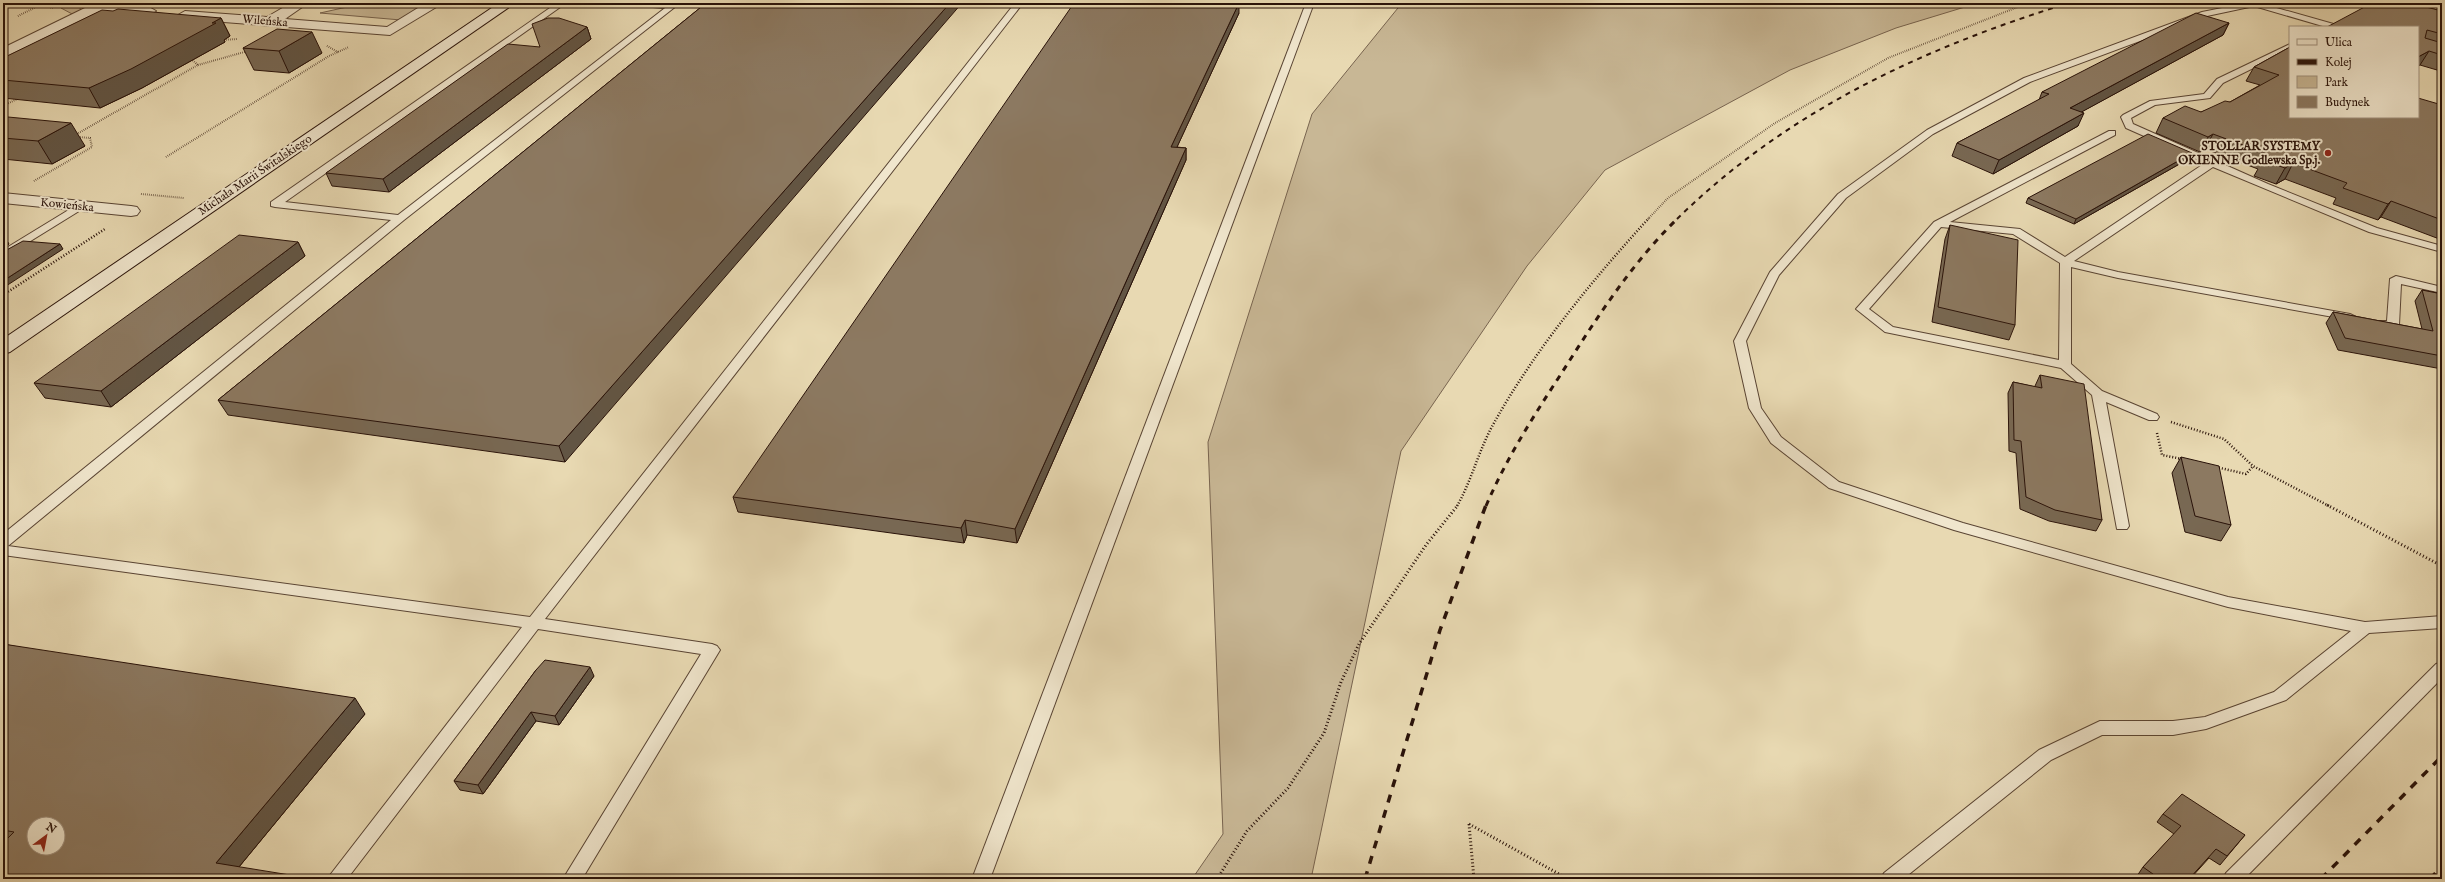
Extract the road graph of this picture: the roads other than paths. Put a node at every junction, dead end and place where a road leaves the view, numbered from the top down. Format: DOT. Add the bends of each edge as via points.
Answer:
graph roads {
  1 [pos="301,3"];
  2 [pos="436,3"];
  3 [pos="508,3"];
  4 [pos="562,3"];
  5 [pos="629,3"];
  6 [pos="1019,3"];
  7 [pos="1310,3"];
  8 [pos="96,5"];
  9 [pos="674,5"];
  10 [pos="269,22"];
  11 [pos="2336,25"];
  12 [pos="2289,47"];
  13 [pos="3,54"];
  14 [pos="2112,133"];
  15 [pos="2213,162"];
  16 [pos="3,198"];
  17 [pos="80,206"];
  18 [pos="131,211"];
  19 [pos="400,218"];
  20 [pos="1938,224"];
  21 [pos="2442,249"];
  22 [pos="3,255"];
  23 [pos="2065,262"];
  24 [pos="2442,290"];
  25 [pos="3,348"];
  26 [pos="2065,365"];
  27 [pos="2098,394"];
  28 [pos="2153,417"];
  29 [pos="2122,526"];
  30 [pos="3,542"];
  31 [pos="3,550"];
  32 [pos="2442,622"];
  33 [pos="534,623"];
  34 [pos="2365,628"];
  35 [pos="2442,668"];
  36 [pos="336,879"];
  37 [pos="572,879"];
  38 [pos="981,879"];
  39 [pos="1890,879"];
  40 [pos="2232,879"];
  1 -- 10 [label="street"];
  2 -- 10 [label="street, Wileńska" via="390,31"];
  3 -- 25 [label="street, Michała Marii Świtalskiego"];
  4 -- 19 [label="lane" via="275,204"];
  5 -- 9 [label="lane"];
  6 -- 33 [label="lane"];
  7 -- 38 [label="lane"];
  8 -- 10 [label="street, Wileńska"];
  8 -- 13 [label="street" via="78,17"];
  9 -- 19 [label="lane"];
  11 -- 34 [label="lane" via="2254,4 2205,14 2027,80 1930,132 1842,196 1774,274 1740,341 1755,408 1776,440 1834,485 1959,527 2228,602"];
  12 -- 15 [label="lane" via="2220,81 2208,96 2153,103 2126,117 2129,126"];
  14 -- 20 [label="lane"];
  15 -- 21 [label="lane" via="2264,186 2373,230"];
  15 -- 23 [label="lane"];
  16 -- 17 [label="street, Kowieńska"];
  17 -- 18 [label="street, Kowieńska"];
  17 -- 22 [label="lane"];
  19 -- 30 [label="lane"];
  20 -- 23 [label="lane" via="2016,231"];
  20 -- 26 [label="lane" via="1862,309 1889,330"];
  23 -- 24 [label="lane" via="2118,275 2393,325 2396,279"];
  23 -- 26 [label="lane"];
  26 -- 27 [label="lane"];
  27 -- 28 [label="lane"];
  27 -- 29 [label="lane"];
  31 -- 33 [label="lane"];
  32 -- 34 [label="lane"];
  33 -- 36 [label="lane"];
  33 -- 37 [label="lane" via="712,650"];
  34 -- 39 [label="lane" via="2280,696 2206,723 2173,728 2100,728 2045,755"];
  35 -- 40 [label="lane"];
}
